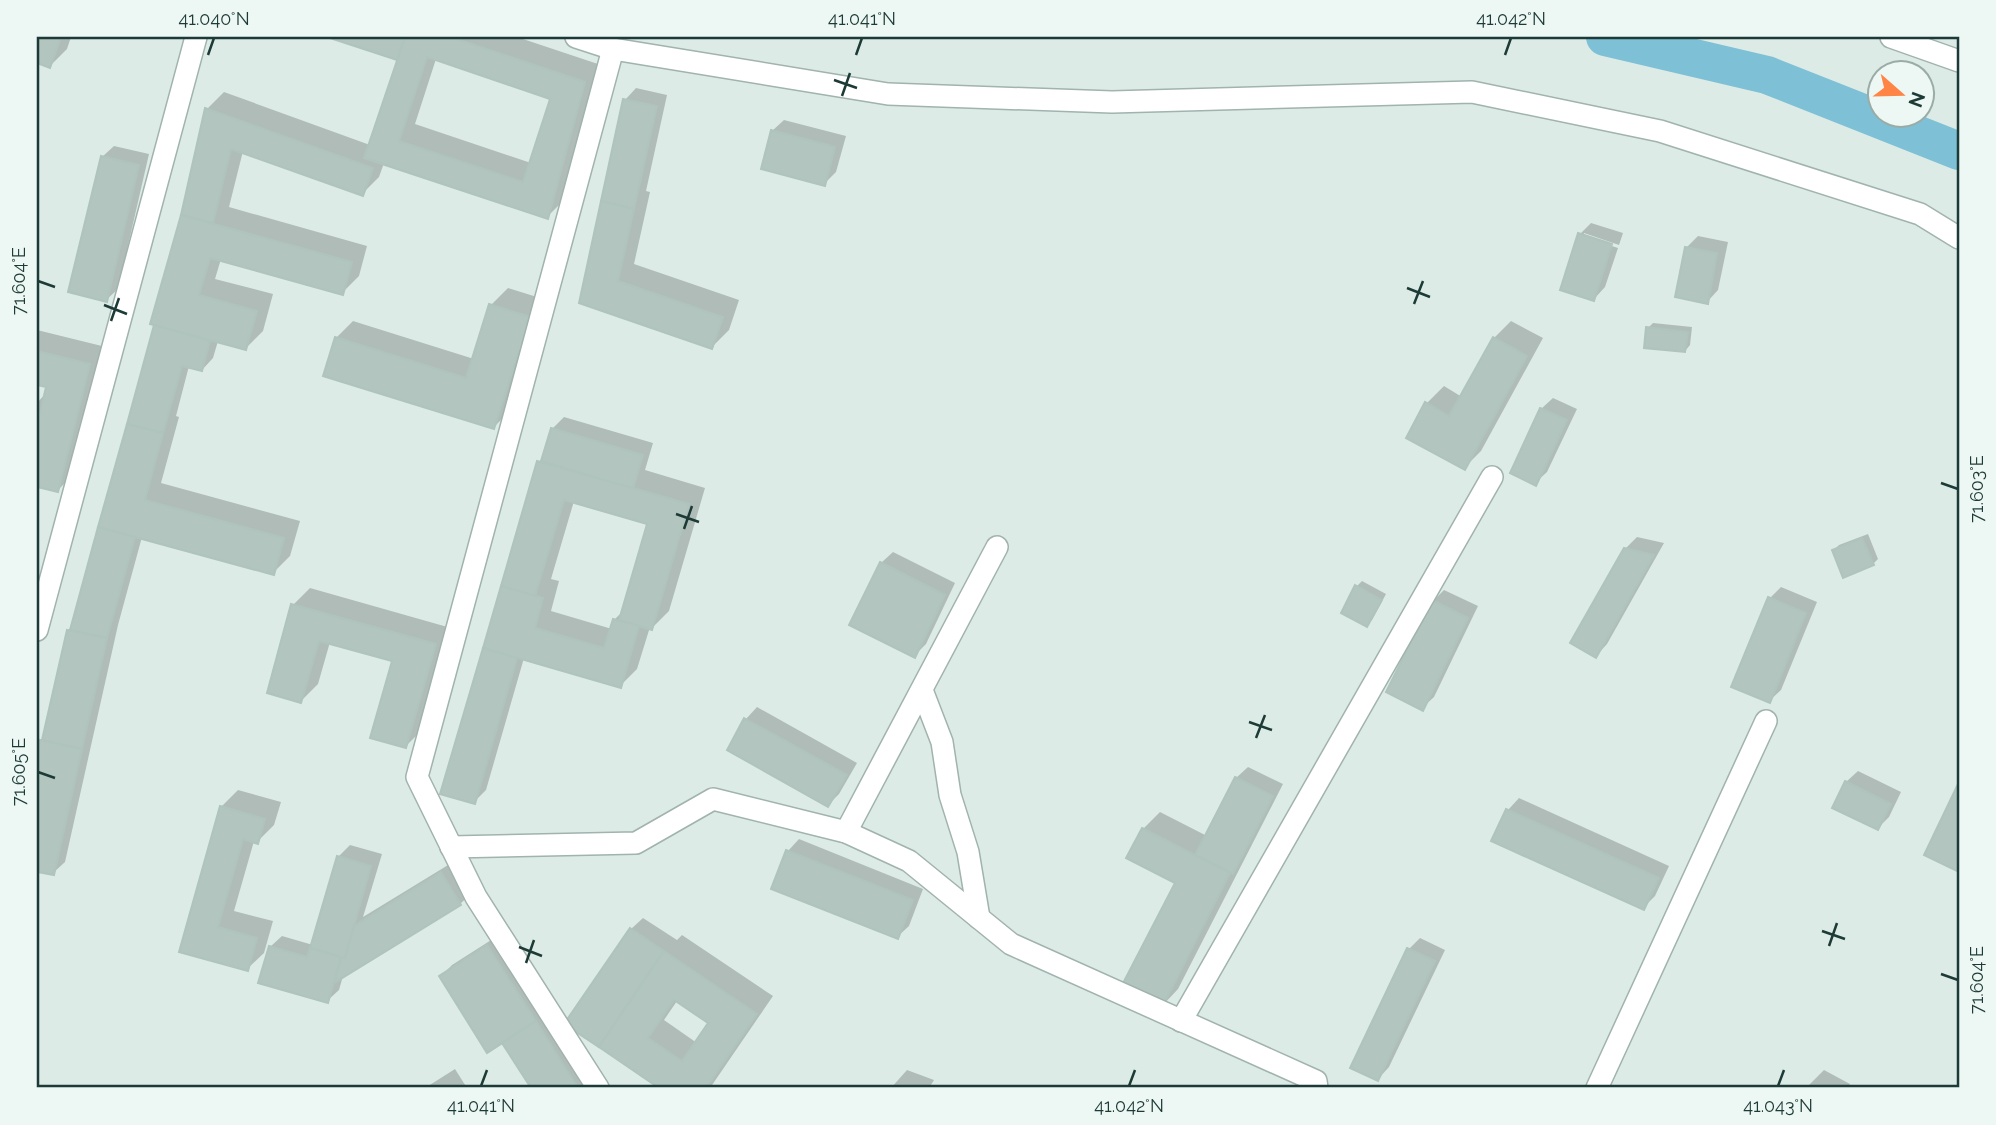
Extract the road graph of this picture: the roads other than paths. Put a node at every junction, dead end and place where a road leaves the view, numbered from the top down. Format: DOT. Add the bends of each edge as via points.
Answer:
graph roads {
  1 [pos="197,37"];
  2 [pos="576,37"];
  3 [pos="1891,37"];
  4 [pos="613,49"];
  5 [pos="1959,61"];
  6 [pos="1959,238"];
  7 [pos="1492,477"];
  8 [pos="997,547"];
  9 [pos="37,630"];
  10 [pos="922,690"];
  11 [pos="1766,721"];
  12 [pos="846,832"];
  13 [pos="451,847"];
  14 [pos="979,918"];
  15 [pos="1181,1021"];
  16 [pos="598,1088"];
  17 [pos="1317,1088"];
  18 [pos="1597,1088"];
  1 -- 9 [label="street"];
  2 -- 4 [label="street"];
  3 -- 5 [label="street"];
  4 -- 6 [label="street" via="888,94 1112,102 1472,92 1660,131 1920,214"];
  4 -- 13 [label="street" via="417,777"];
  7 -- 15 [label="street"];
  8 -- 10 [label="street"];
  10 -- 12 [label="street"];
  10 -- 14 [label="street" via="942,742"];
  11 -- 18 [label="street"];
  12 -- 13 [label="street" via="713,799 636,843"];
  12 -- 14 [label="street" via="909,861"];
  13 -- 16 [label="street" via="476,897"];
  14 -- 15 [label="street" via="1011,944"];
  15 -- 17 [label="street" via="1316,1081"];
}
